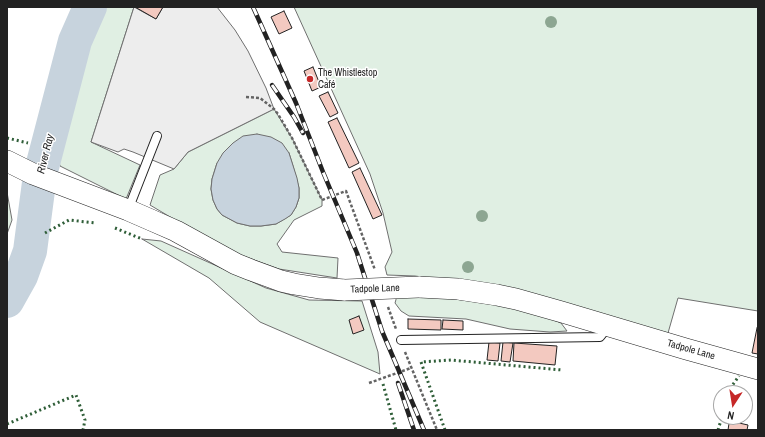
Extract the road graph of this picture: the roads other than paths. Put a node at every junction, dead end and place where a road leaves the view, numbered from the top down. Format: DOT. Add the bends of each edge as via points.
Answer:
graph roads {
  1 [pos="157,136"];
  2 [pos="7,161"];
  3 [pos="128,210"];
  4 [pos="609,326"];
  5 [pos="400,340"];
  6 [pos="758,369"];
  1 -- 3 [label="lane"];
  2 -- 3 [label="street, Tadpole Lane" via="33,174"];
  3 -- 4 [label="street, Tadpole Lane, bridge" via="176,231 236,264 281,281 345,290 449,288 536,304"];
  4 -- 5 [label="lane" via="600,337"];
  4 -- 6 [label="street, Tadpole Lane"];
}
